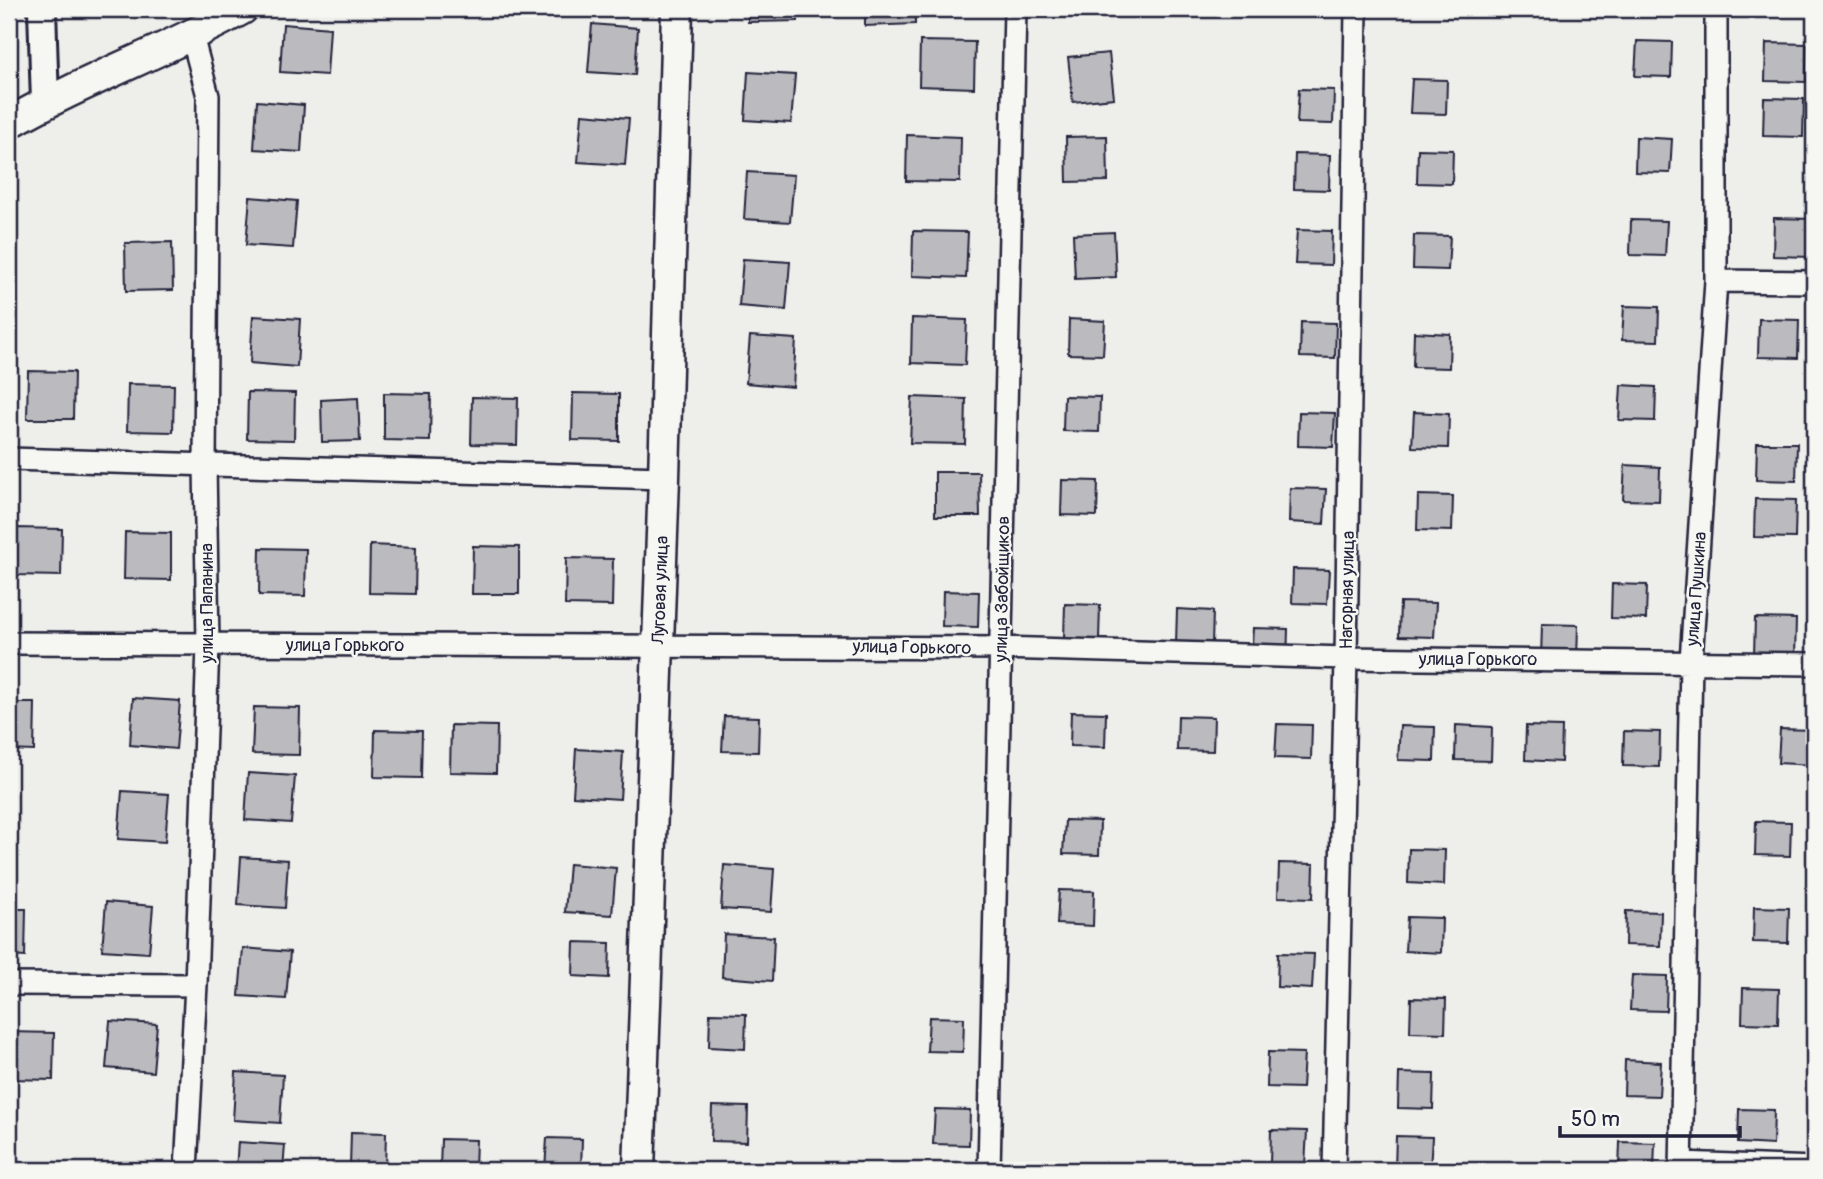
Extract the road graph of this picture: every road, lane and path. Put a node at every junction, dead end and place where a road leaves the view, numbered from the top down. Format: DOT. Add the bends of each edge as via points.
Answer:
graph roads {
  1 [pos="41,9"];
  2 [pos="242,9"];
  3 [pos="677,9"];
  4 [pos="1015,9"];
  5 [pos="1356,9"];
  6 [pos="1716,9"];
  7 [pos="192,36"];
  8 [pos="45,102"];
  9 [pos="9,123"];
  10 [pos="1716,281"];
  11 [pos="1814,282"];
  12 [pos="9,458"];
  13 [pos="205,464"];
  14 [pos="664,478"];
  15 [pos="9,643"];
  16 [pos="208,645"];
  17 [pos="657,645"];
  18 [pos="1000,648"];
  19 [pos="1346,658"];
  20 [pos="1691,661"];
  21 [pos="1814,664"];
  22 [pos="9,984"];
  23 [pos="196,985"];
  24 [pos="1681,1167"];
  25 [pos="1814,1168"];
  26 [pos="186,1170"];
  27 [pos="639,1170"];
  28 [pos="989,1170"];
  29 [pos="1334,1170"];
  1 -- 8 [label="street"];
  2 -- 7 [label="main road"];
  3 -- 14 [label="main road, Луговая улица"];
  4 -- 18 [label="street, улица Забойщиков"];
  5 -- 19 [label="street, Нагорная улица"];
  6 -- 10 [label="street, улица Пушкина"];
  7 -- 8 [label="main road"];
  7 -- 13 [label="street, улица Папанина" via="208,96"];
  8 -- 9 [label="main road"];
  10 -- 11 [label="street"];
  10 -- 20 [label="street, улица Пушкина"];
  12 -- 13 [label="street"];
  13 -- 14 [label="street"];
  13 -- 16 [label="street, улица Папанина"];
  14 -- 17 [label="main road, Луговая улица"];
  15 -- 16 [label="street, улица Горького"];
  16 -- 17 [label="street, улица Горького"];
  16 -- 23 [label="street, улица Папанина"];
  17 -- 18 [label="street, улица Горького"];
  17 -- 27 [label="main road, Луговая улица"];
  18 -- 19 [label="street, улица Горького"];
  18 -- 28 [label="street, улица Забойщиков"];
  19 -- 20 [label="street, улица Горького"];
  19 -- 29 [label="street, Нагорная улица"];
  20 -- 21 [label="street, улица Горького"];
  20 -- 24 [label="street, улица Пушкина"];
  22 -- 23 [label="street"];
  23 -- 26 [label="street, улица Папанина"];
  24 -- 25 [label="street"];
}
